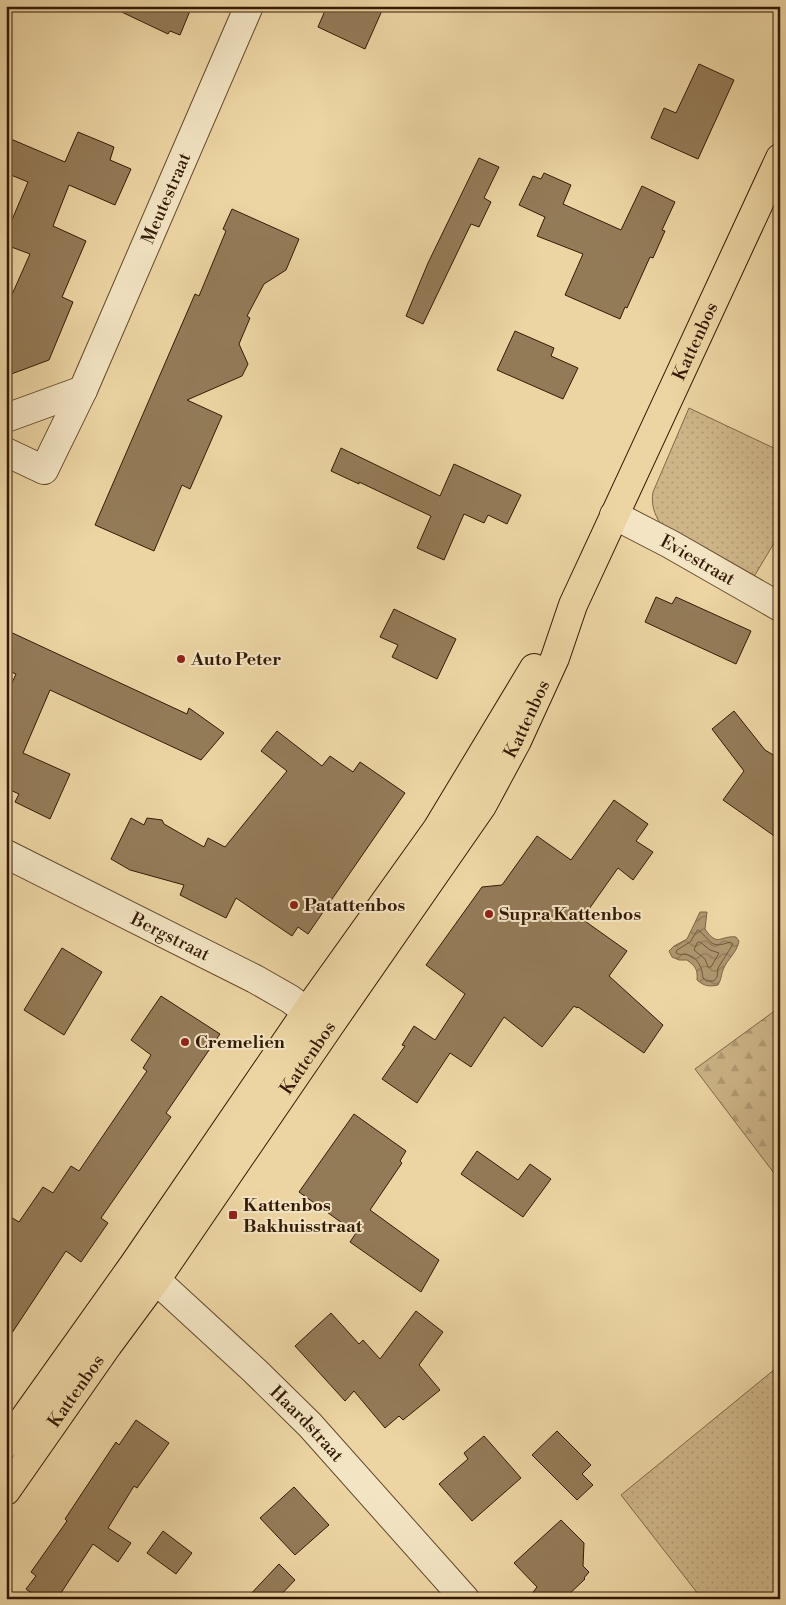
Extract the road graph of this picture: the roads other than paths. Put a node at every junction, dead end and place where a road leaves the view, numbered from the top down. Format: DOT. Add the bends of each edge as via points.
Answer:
graph roads {
  1 [pos="249,6"];
  2 [pos="780,158"];
  3 [pos="83,390"];
  4 [pos="6,418"];
  5 [pos="6,452"];
  6 [pos="614,515"];
  7 [pos="780,607"];
  8 [pos="6,854"];
  9 [pos="318,1020"];
  10 [pos="134,1264"];
  11 [pos="156,1280"];
  12 [pos="6,1444"];
  13 [pos="11,1476"];
  14 [pos="465,1599"];
  1 -- 3 [label="street, Meutestraat"];
  2 -- 6 [label="main road, Kattenbos"];
  3 -- 4 [label="street"];
  3 -- 5 [label="street, Meutestraat" via="44,470"];
  6 -- 7 [label="street, Eviestraat"];
  6 -- 9 [label="main road, Kattenbos" via="573,605 555,658 517,741 482,806"];
  8 -- 9 [label="street, Bergstraat" via="255,979"];
  9 -- 10 [label="main road, Kattenbos"];
  9 -- 11 [label="main road, Kattenbos"];
  10 -- 11 [label="street, Haardstraat"];
  10 -- 12 [label="main road, Kattenbos"];
  11 -- 13 [label="main road, Kattenbos"];
  11 -- 14 [label="street, Haardstraat" via="310,1425"];
}
